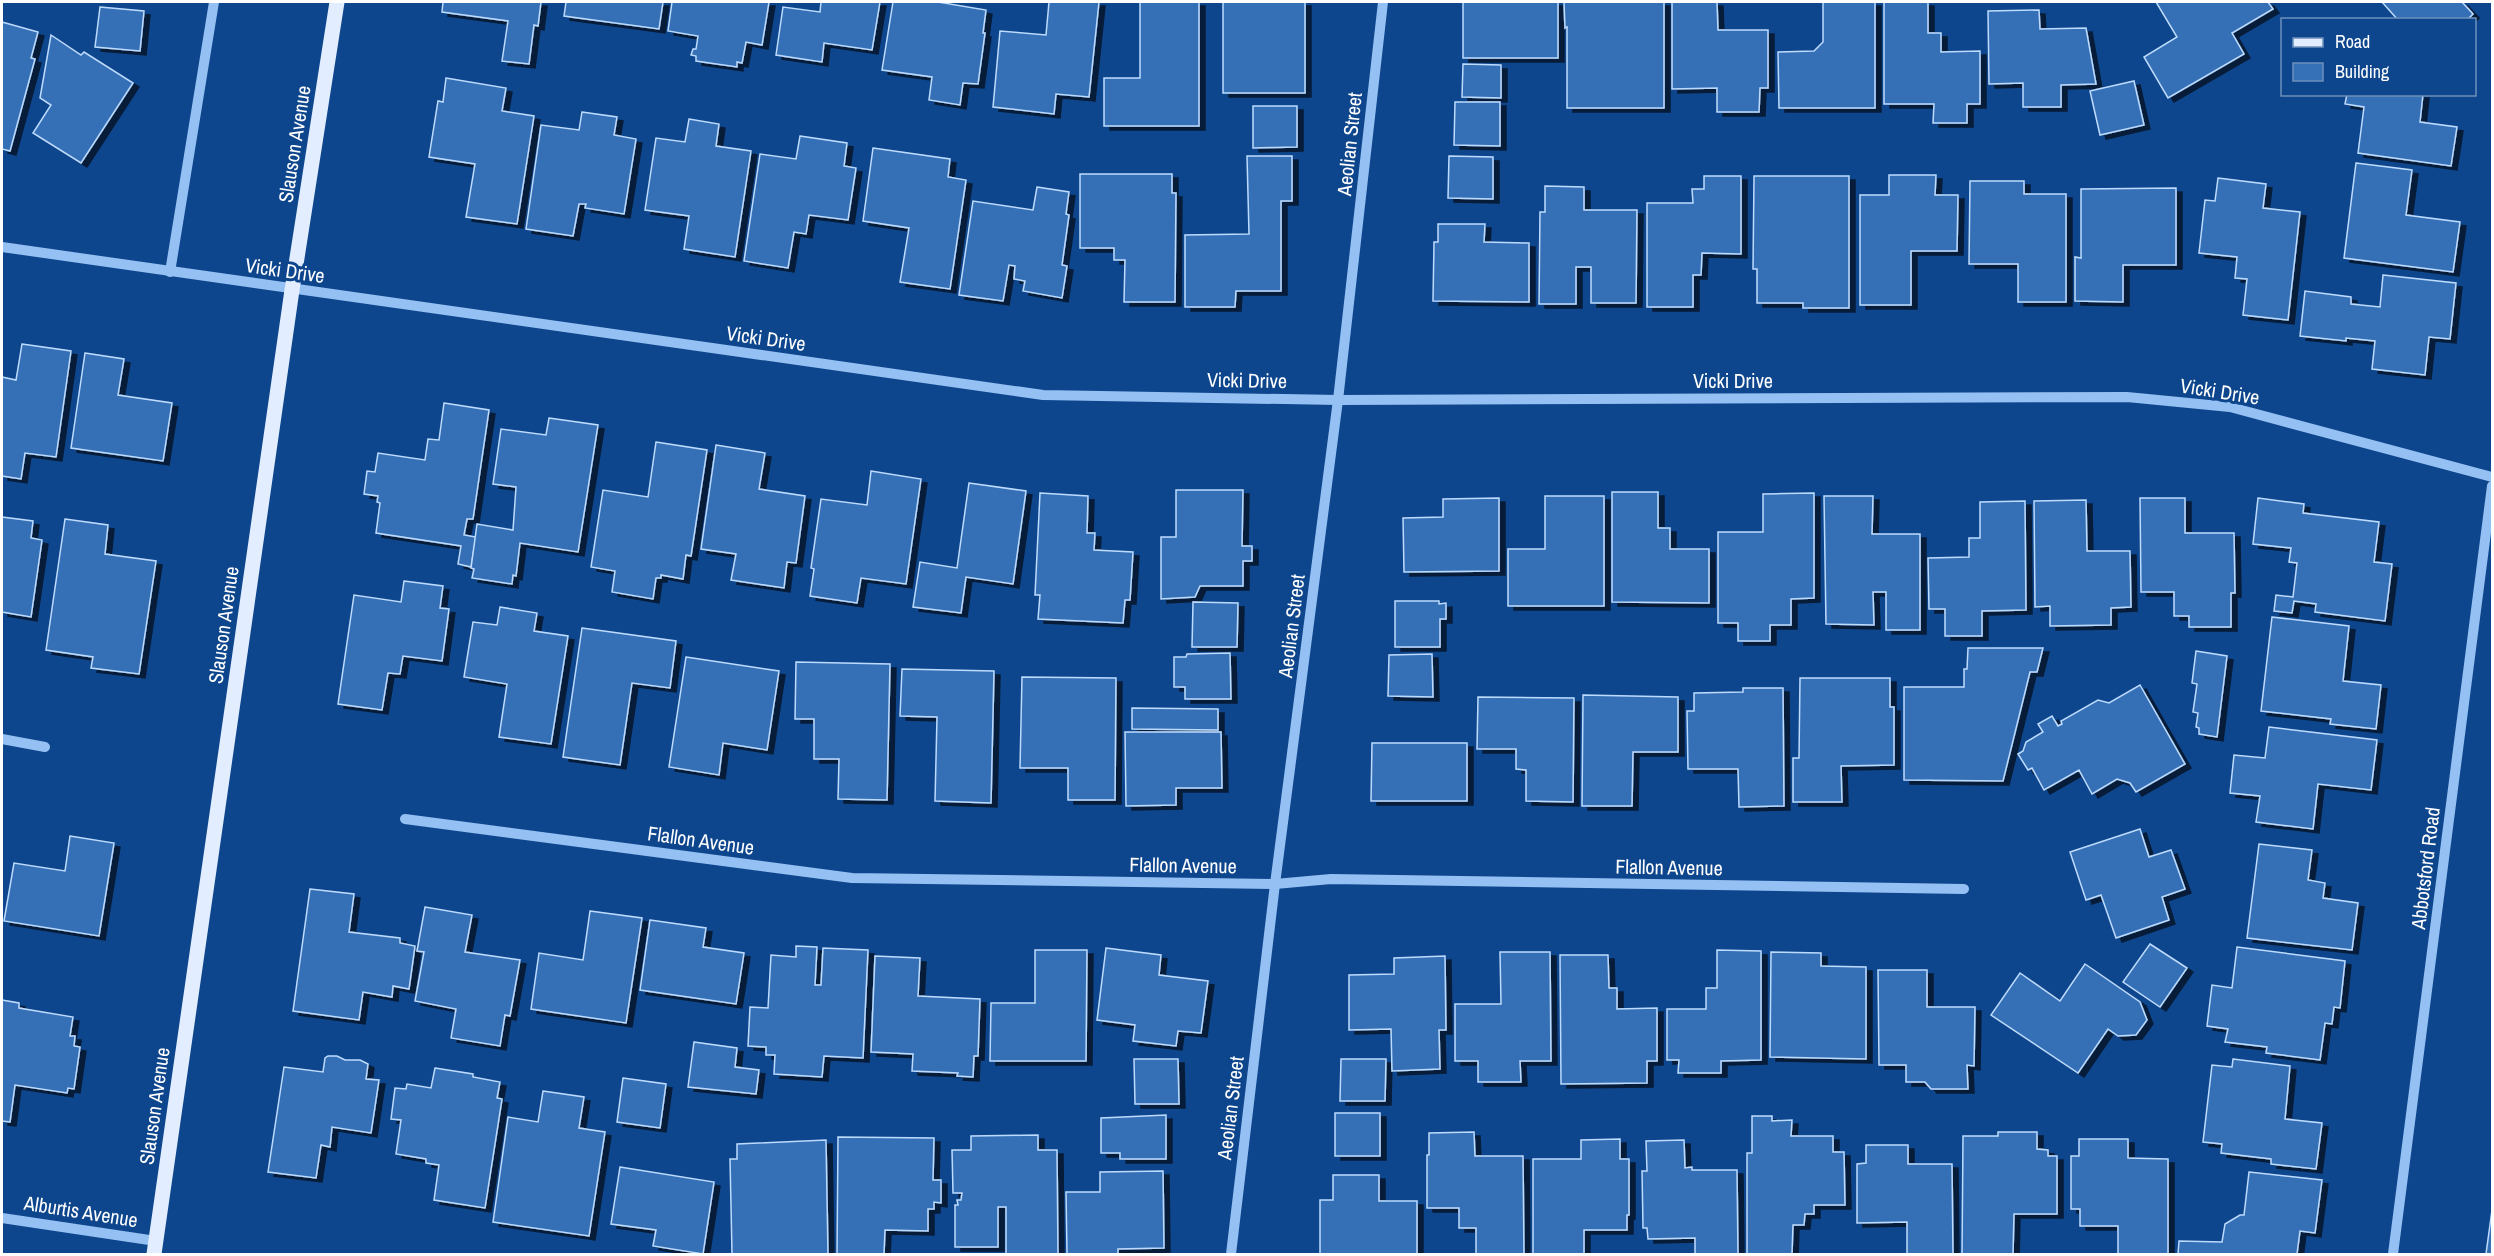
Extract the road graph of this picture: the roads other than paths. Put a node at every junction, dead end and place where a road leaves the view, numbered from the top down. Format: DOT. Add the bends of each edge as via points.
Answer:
graph roads {
  1 [pos="214,2"];
  2 [pos="336,2"];
  3 [pos="1383,2"];
  4 [pos="2,247"];
  5 [pos="170,272"];
  6 [pos="292,290"];
  7 [pos="1338,400"];
  8 [pos="2493,477"];
  9 [pos="2493,486"];
  10 [pos="2,739"];
  11 [pos="45,747"];
  12 [pos="405,819"];
  13 [pos="1275,884"];
  14 [pos="1964,889"];
  15 [pos="2,1218"];
  16 [pos="155,1248"];
  17 [pos="1231,1254"];
  18 [pos="2393,1254"];
  1 -- 5 [label="street"];
  2 -- 6 [label="main road, Slauson Avenue"];
  3 -- 7 [label="street, Aeolian Street"];
  4 -- 5 [label="street, Vicki Drive"];
  5 -- 6 [label="street, Vicki Drive"];
  6 -- 7 [label="street, Vicki Drive" via="1043,395"];
  6 -- 16 [label="main road, Slauson Avenue"];
  7 -- 8 [label="street, Vicki Drive" via="2127,397 2230,407"];
  7 -- 13 [label="street, Aeolian Street"];
  9 -- 18 [label="street, Abbotsford Road"];
  10 -- 11 [label="street"];
  12 -- 13 [label="street, Flallon Avenue" via="852,878"];
  13 -- 14 [label="street, Flallon Avenue" via="1331,879"];
  13 -- 17 [label="street, Aeolian Street"];
  15 -- 16 [label="street, Alburtis Avenue"];
}
